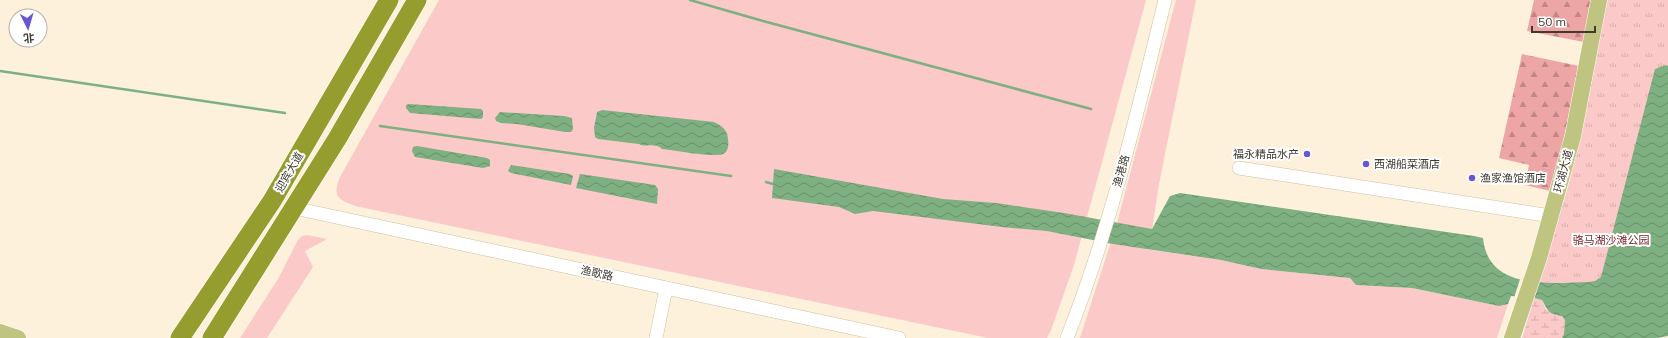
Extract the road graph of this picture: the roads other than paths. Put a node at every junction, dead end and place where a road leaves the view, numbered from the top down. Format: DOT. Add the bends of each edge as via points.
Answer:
graph roads {
  1 [pos="389,0"];
  2 [pos="417,0"];
  3 [pos="1166,0"];
  4 [pos="1599,0"];
  5 [pos="1239,168"];
  6 [pos="294,208"];
  7 [pos="1551,216"];
  8 [pos="666,288"];
  9 [pos="0,332"];
  10 [pos="1514,334"];
  11 [pos="18,338"];
  12 [pos="180,338"];
  13 [pos="212,338"];
  14 [pos="656,338"];
  15 [pos="899,338"];
  16 [pos="1067,338"];
  1 -- 12 [label="highway, 迎宾大道" via="272,201"];
  2 -- 6 [label="highway, 迎宾大道"];
  3 -- 16 [label="street, 渔港路" via="1095,263"];
  4 -- 7 [label="main road, 环湖大道" via="1573,136"];
  5 -- 7 [label="street"];
  6 -- 8 [label="street, 渔歌路"];
  6 -- 13 [label="highway, 迎宾大道"];
  7 -- 10 [label="main road, 环湖大道"];
  8 -- 14 [label="street"];
  8 -- 15 [label="street, 渔歌路"];
  9 -- 11 [label="main road"];
}
